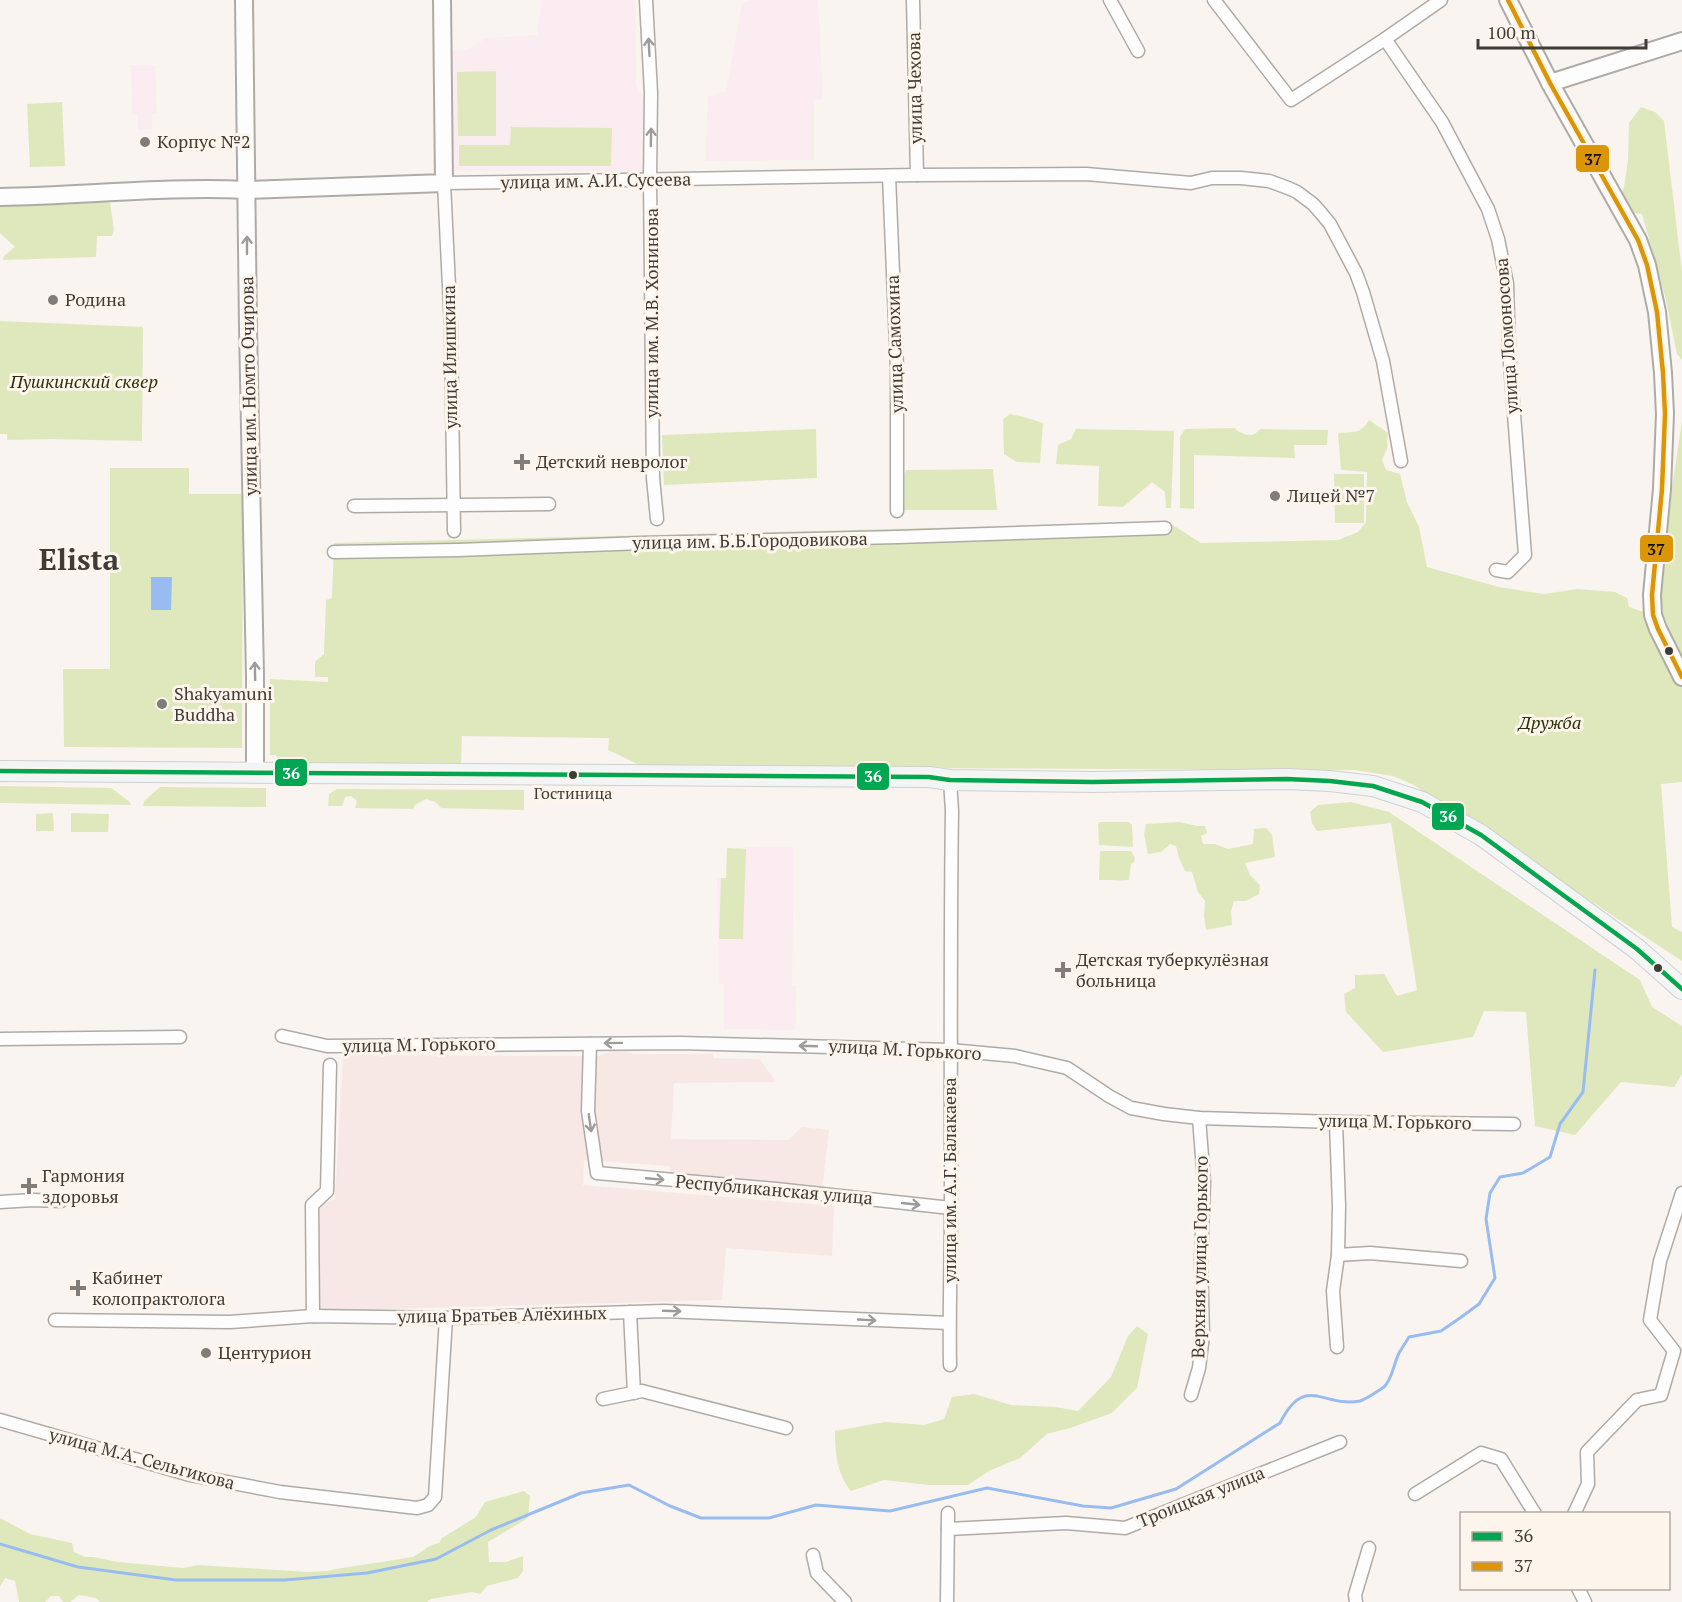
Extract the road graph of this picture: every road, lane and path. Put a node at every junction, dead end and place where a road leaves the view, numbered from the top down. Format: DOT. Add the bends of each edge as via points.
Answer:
graph roads {
  1 [pos="244,0"];
  2 [pos="442,0"];
  3 [pos="646,0"];
  4 [pos="914,0"];
  5 [pos="1110,0"];
  6 [pos="1214,0"];
  7 [pos="1441,0"];
  8 [pos="1508,0"];
  9 [pos="1385,39"];
  10 [pos="1682,41"];
  11 [pos="1138,51"];
  12 [pos="1550,84"];
  13 [pos="917,175"];
  14 [pos="889,176"];
  15 [pos="650,180"];
  16 [pos="444,183"];
  17 [pos="247,190"];
  18 [pos="0,197"];
  19 [pos="1401,461"];
  20 [pos="549,504"];
  21 [pos="453,505"];
  22 [pos="354,506"];
  23 [pos="897,511"];
  24 [pos="657,519"];
  25 [pos="1165,528"];
  26 [pos="454,531"];
  27 [pos="334,552"];
  28 [pos="1496,570"];
  29 [pos="1682,677"];
  30 [pos="0,771"];
  31 [pos="255,772"];
  32 [pos="950,780"];
  33 [pos="1637,949"];
  34 [pos="1682,975"];
  35 [pos="1682,989"];
  36 [pos="282,1036"];
  37 [pos="180,1037"];
  38 [pos="0,1039"];
  39 [pos="590,1044"];
  40 [pos="950,1050"];
  41 [pos="330,1065"];
  42 [pos="1200,1118"];
  43 [pos="1335,1122"];
  44 [pos="1514,1124"];
  45 [pos="1682,1193"];
  46 [pos="61,1201"];
  47 [pos="0,1202"];
  48 [pos="951,1208"];
  49 [pos="1338,1255"];
  50 [pos="1461,1261"];
  51 [pos="630,1312"];
  52 [pos="314,1316"];
  53 [pos="446,1318"];
  54 [pos="55,1320"];
  55 [pos="949,1323"];
  56 [pos="1337,1347"];
  57 [pos="950,1365"];
  58 [pos="634,1393"];
  59 [pos="1191,1395"];
  60 [pos="603,1399"];
  61 [pos="0,1420"];
  62 [pos="786,1428"];
  63 [pos="1340,1442"];
  64 [pos="1415,1494"];
  65 [pos="1534,1512"];
  66 [pos="1575,1512"];
  67 [pos="948,1513"];
  68 [pos="948,1529"];
  69 [pos="1369,1548"];
  70 [pos="813,1554"];
  71 [pos="845,1602"];
  72 [pos="947,1602"];
  73 [pos="1356,1602"];
  1 -- 17 [label="street, улица им. Номто Очирова"];
  2 -- 16 [label="street"];
  15 -- 3 [label="street, улица им. М.В. Хонинова, one-way"];
  4 -- 13 [label="street, улица Чехова"];
  5 -- 11 [label="street"];
  6 -- 9 [label="street" via="1291,100"];
  7 -- 9 [label="street"];
  8 -- 12 [label="street"];
  9 -- 28 [label="street, улица Ломоносова" via="1442,122 1488,209 1502,258 1525,555 1508,572"];
  10 -- 12 [label="street"];
  12 -- 29 [label="street" via="1638,240 1647,265 1657,312 1665,414 1653,615"];
  13 -- 14 [label="street, улица им. А.И. Сусеева"];
  13 -- 19 [label="street, улица им. А.И. Сусеева" via="1086,174 1191,183 1212,178 1256,179 1288,188 1313,204 1330,224 1352,263 1385,370"];
  14 -- 15 [label="street, улица им. А.И. Сусеева"];
  14 -- 23 [label="street, улица Самохина" via="897,369"];
  15 -- 16 [label="street, улица им. А.И. Сусеева"];
  15 -- 24 [label="street, улица им. М.В. Хонинова" via="653,478"];
  16 -- 17 [label="street, улица им. А.И. Сусеева"];
  16 -- 21 [label="street, улица Илишкина"];
  17 -- 18 [label="street, улица им. А.И. Сусеева"];
  31 -- 17 [label="street, улица им. Номто Очирова, one-way"];
  20 -- 21 [label="street"];
  21 -- 22 [label="street"];
  21 -- 26 [label="street, улица Илишкина"];
  25 -- 27 [label="street, улица им. Б.Б.Городовикова"];
  30 -- 31 [label="main road"];
  31 -- 32 [label="main road"];
  32 -- 33 [label="main road" via="1287,779 1373,786 1422,802 1481,835"];
  32 -- 40 [label="street, улица им. А.Г. Балакаева"];
  33 -- 34 [label="main road"];
  33 -- 35 [label="main road"];
  36 -- 39 [label="street, улица М. Горького" via="327,1046"];
  37 -- 38 [label="street"];
  40 -- 39 [label="street, улица М. Горького, one-way"];
  39 -- 48 [label="street, Республиканская улица, one-way" via="588,1111 597,1173"];
  40 -- 42 [label="street, улица М. Горького" via="1015,1056 1067,1068 1131,1108"];
  40 -- 48 [label="street, улица им. А.Г. Балакаева"];
  41 -- 52 [label="street" via="327,1191 312,1205"];
  42 -- 43 [label="street, улица М. Горького"];
  42 -- 59 [label="street, Верхняя улица Горького" via="1204,1182 1203,1335"];
  43 -- 44 [label="street, улица М. Горького"];
  43 -- 49 [label="street"];
  45 -- 66 [label="street" via="1660,1261 1650,1320 1674,1352 1661,1395 1637,1400 1587,1452 1588,1484"];
  46 -- 47 [label="street"];
  48 -- 55 [label="street, улица им. А.Г. Балакаева"];
  49 -- 50 [label="street" via="1370,1253"];
  49 -- 56 [label="street" via="1334,1291"];
  51 -- 53 [label="street, улица Братьев Алёхиных"];
  51 -- 55 [label="street, улица Братьев Алёхиных, one-way"];
  51 -- 58 [label="street"];
  52 -- 53 [label="street, улица Братьев Алёхиных"];
  52 -- 54 [label="street, улица Братьев Алёхиных" via="230,1322"];
  53 -- 61 [label="street, улица М.А. Сельгикова" via="435,1497 428,1505 417,1508 280,1492 190,1475"];
  55 -- 57 [label="street, улица им. А.Г. Балакаева"];
  58 -- 60 [label="street"];
  58 -- 62 [label="street" via="642,1391"];
  63 -- 68 [label="street, Троицкая улица" via="1125,1528 1066,1522"];
  64 -- 65 [label="street" via="1481,1453 1501,1459"];
  67 -- 68 [label="street"];
  68 -- 72 [label="street"];
  69 -- 73 [label="street"];
  70 -- 71 [label="street" via="817,1573"];
}
